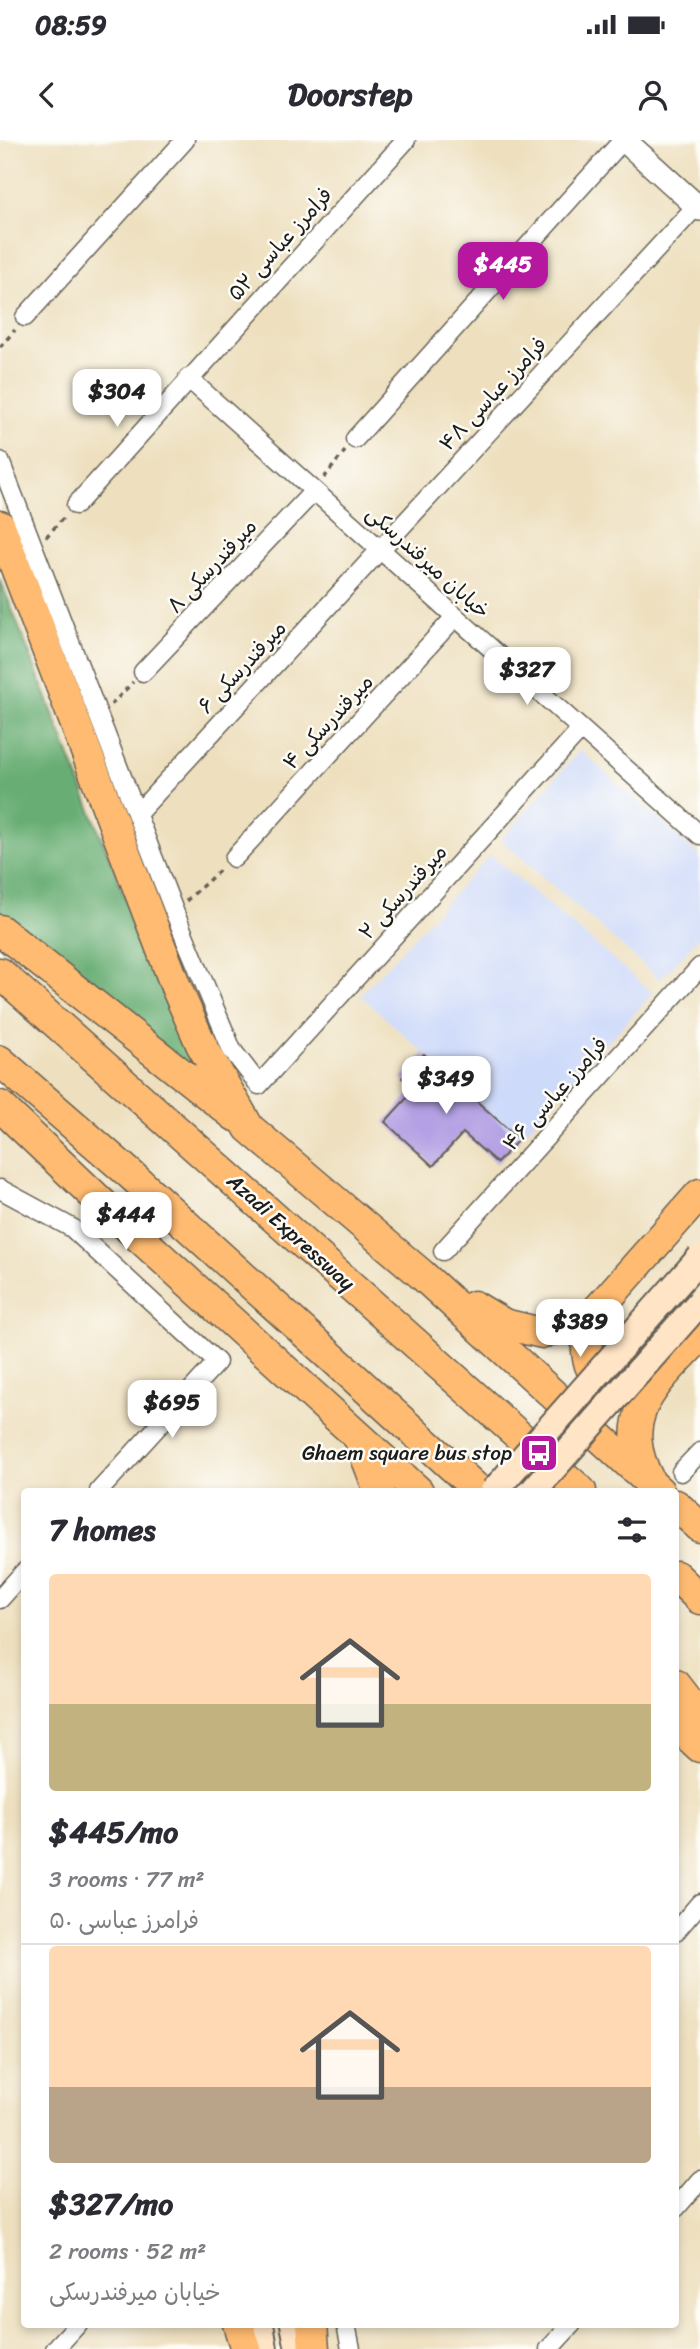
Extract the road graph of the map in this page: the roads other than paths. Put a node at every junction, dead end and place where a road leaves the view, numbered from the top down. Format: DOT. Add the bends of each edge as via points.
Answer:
graph roads {
  1 [pos="185,140"];
  2 [pos="406,140"];
  3 [pos="623,140"];
  4 [pos="699,206"];
  5 [pos="25,317"];
  6 [pos="188,378"];
  7 [pos="355,439"];
  8 [pos="0,461"];
  9 [pos="314,491"];
  10 [pos="76,505"];
  11 [pos="0,526"];
  12 [pos="380,551"];
  13 [pos="456,617"];
  14 [pos="143,672"];
  15 [pos="581,729"];
  16 [pos="137,814"];
  17 [pos="700,835"];
  18 [pos="234,858"];
  19 [pos="0,930"];
  20 [pos="700,967"];
  21 [pos="0,973"];
  22 [pos="0,1061"];
  23 [pos="0,1105"];
  24 [pos="249,1128"];
  25 [pos="0,1136"];
  26 [pos="0,1189"];
  27 [pos="700,1194"];
  28 [pos="107,1208"];
  29 [pos="443,1251"];
  30 [pos="700,1258"];
  31 [pos="421,1274"];
  32 [pos="700,1302"];
  33 [pos="591,1317"];
  34 [pos="700,1336"];
  35 [pos="652,1389"];
  36 [pos="359,1437"];
  37 [pos="700,1452"];
  38 [pos="664,1482"];
  39 [pos="102,1488"];
  40 [pos="378,1488"];
  41 [pos="415,1488"];
  42 [pos="476,1488"];
  43 [pos="498,1488"];
  44 [pos="536,1488"];
  45 [pos="578,1488"];
  46 [pos="679,1508"];
  47 [pos="700,1527"];
  48 [pos="21,1575"];
  49 [pos="679,1579"];
  50 [pos="700,1598"];
  51 [pos="0,1599"];
  52 [pos="679,1672"];
  53 [pos="679,1689"];
  54 [pos="700,1690"];
  55 [pos="700,1716"];
  56 [pos="679,1728"];
  57 [pos="700,1747"];
  58 [pos="700,1903"];
  59 [pos="679,1927"];
  60 [pos="700,2180"];
  61 [pos="679,2204"];
  62 [pos="74,2328"];
  63 [pos="239,2328"];
  64 [pos="261,2328"];
  65 [pos="294,2328"];
  66 [pos="312,2328"];
  67 [pos="347,2328"];
  68 [pos="568,2328"];
  69 [pos="55,2349"];
  70 [pos="246,2349"];
  71 [pos="264,2349"];
  72 [pos="299,2349"];
  73 [pos="314,2349"];
  74 [pos="351,2349"];
  75 [pos="549,2349"];
  1 -- 5 [label="street"];
  2 -- 6 [label="street, فرامرز عباسی ۵۲"];
  3 -- 4 [label="street"];
  3 -- 7 [label="street"];
  4 -- 12 [label="street, فرامرز عباسی ۴۸"];
  6 -- 9 [label="street, خیابان میرفندرسکی"];
  6 -- 10 [label="street, فرامرز عباسی ۵۲"];
  8 -- 16 [label="street"];
  9 -- 12 [label="street, خیابان میرفندرسکی"];
  9 -- 14 [label="street, میرفندرسکی ۸"];
  11 -- 24 [label="highway" via="176,986 201,1044"];
  12 -- 13 [label="street, خیابان میرفندرسکی"];
  12 -- 16 [label="street, میرفندرسکی ۶"];
  13 -- 15 [label="street, خیابان میرفندرسکی"];
  13 -- 18 [label="street, میرفندرسکی ۴"];
  15 -- 16 [label="street, میرفندرسکی ۲" via="259,1084 232,1050"];
  15 -- 17 [label="street, خیابان میرفندرسکی"];
  19 -- 24 [label="highway"];
  20 -- 29 [label="street, فرامرز عباسی ۴۶"];
  21 -- 45 [label="highway, Azadi Expressway"];
  22 -- 42 [label="highway"];
  23 -- 28 [label="highway"];
  24 -- 31 [label="highway"];
  25 -- 28 [label="highway" via="25,1147"];
  26 -- 39 [label="street" via="72,1228 217,1362"];
  27 -- 33 [label="highway"];
  28 -- 36 [label="highway"];
  30 -- 43 [label="main road, bridge"];
  31 -- 33 [label="highway" via="504,1324 542,1333"];
  31 -- 38 [label="highway"];
  32 -- 44 [label="main road, bridge"];
  33 -- 35 [label="highway" via="584,1340 586,1361 598,1379 616,1391"];
  34 -- 35 [label="highway"];
  35 -- 38 [label="highway" via="637,1415 638,1458"];
  36 -- 40 [label="highway"];
  36 -- 41 [label="highway"];
  37 -- 38 [label="street"];
  46 -- 47 [label="highway"];
  48 -- 51 [label="street"];
  49 -- 50 [label="highway"];
  52 -- 54 [label="highway"];
  53 -- 55 [label="highway"];
  56 -- 57 [label="highway"];
  58 -- 59 [label="street"];
  60 -- 61 [label="street"];
  62 -- 69 [label="street"];
  63 -- 70 [label="highway"];
  64 -- 71 [label="main road"];
  65 -- 72 [label="main road"];
  66 -- 73 [label="highway"];
  67 -- 74 [label="street"];
  68 -- 75 [label="street"];
}
